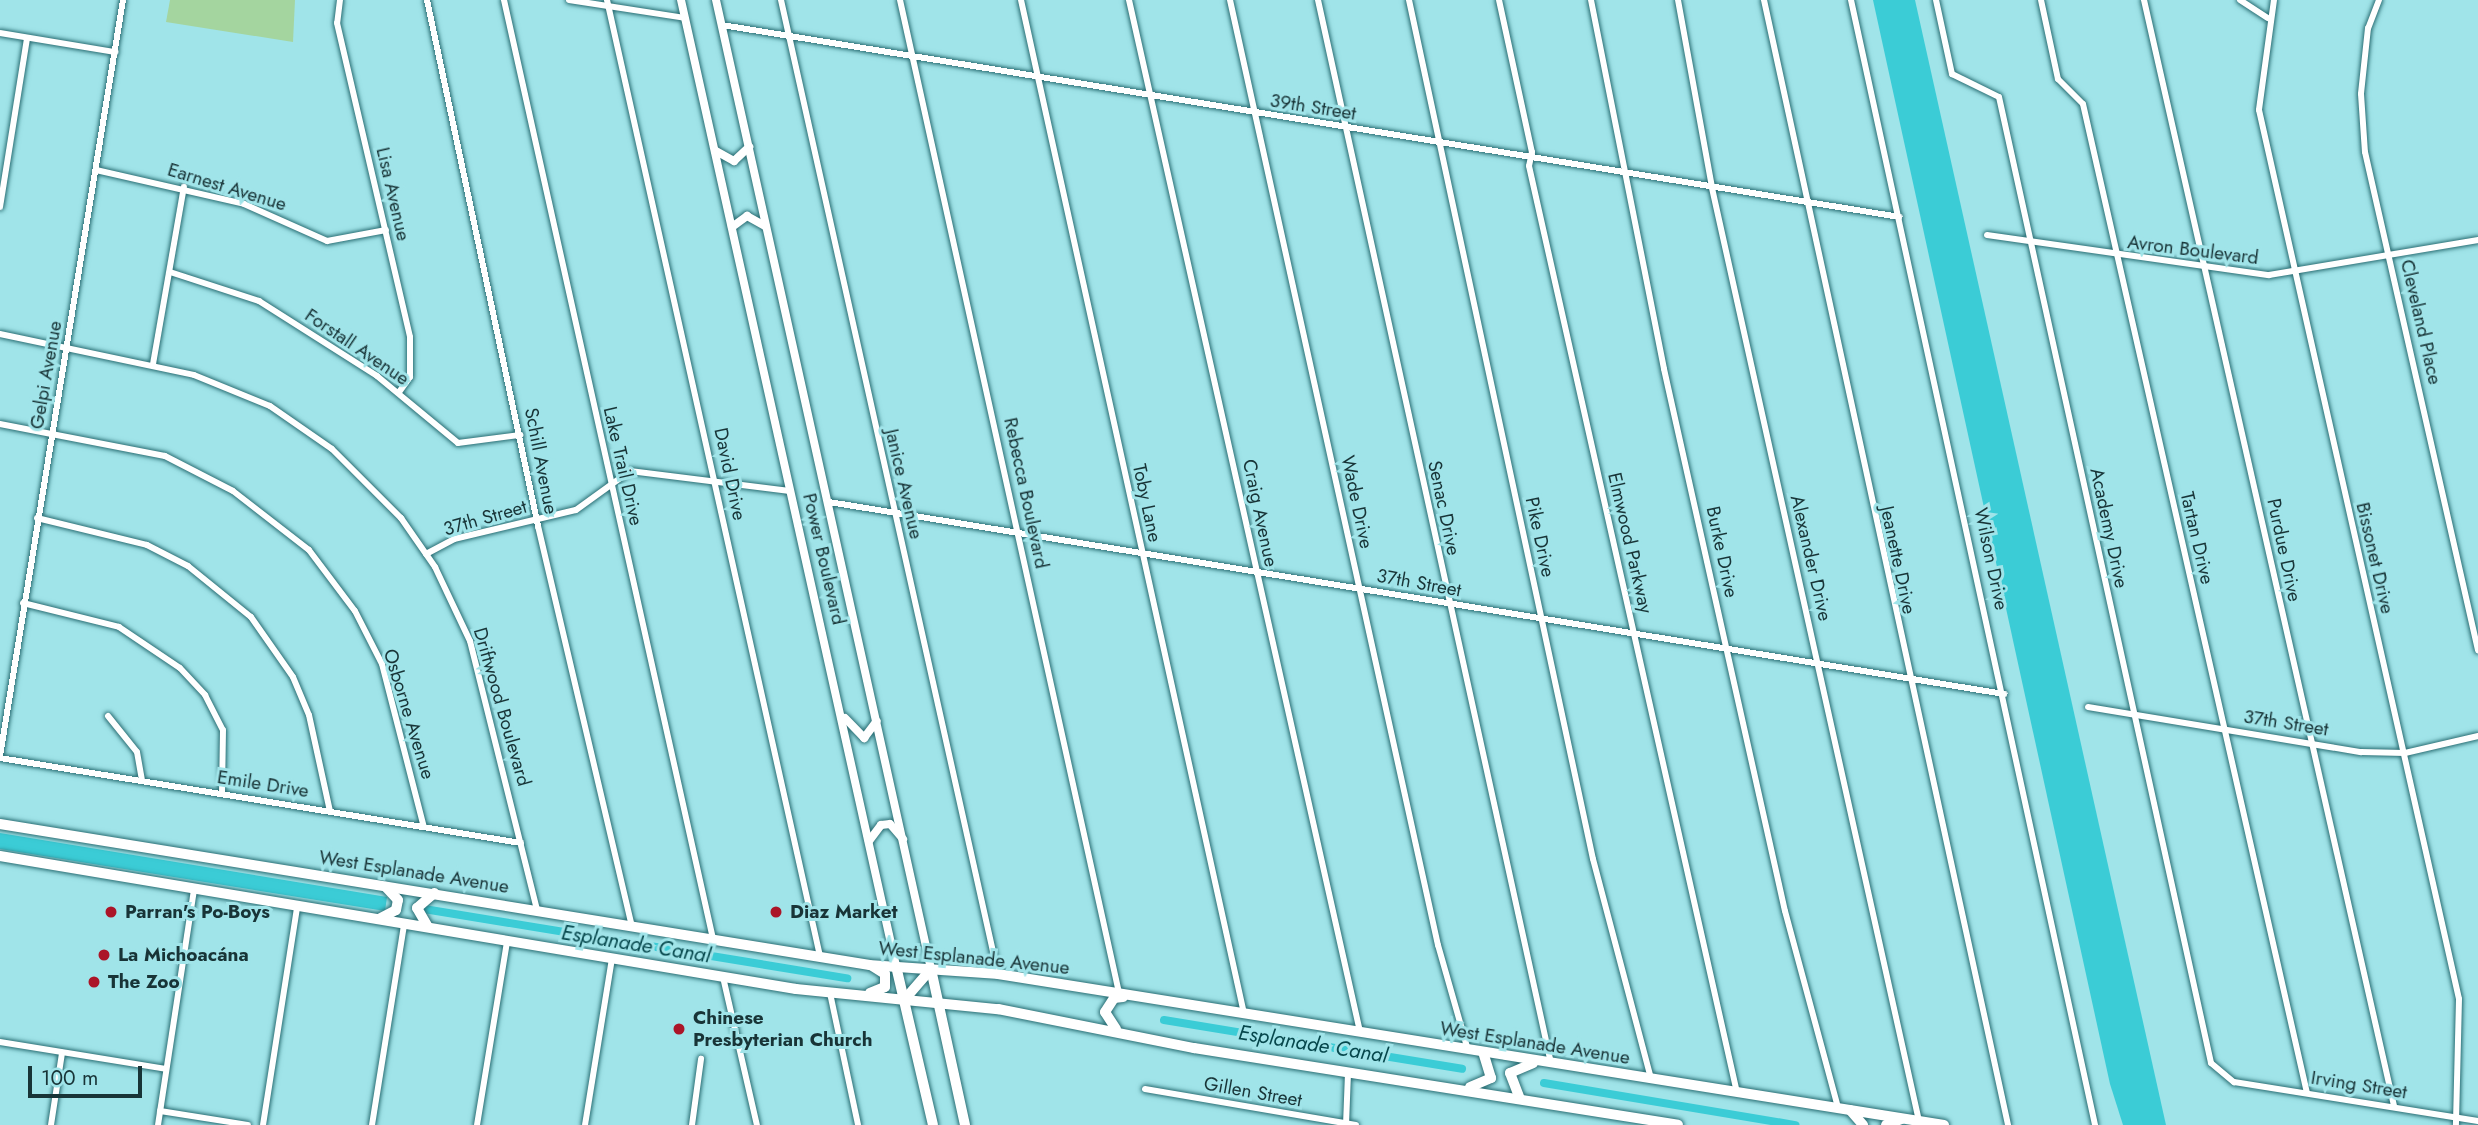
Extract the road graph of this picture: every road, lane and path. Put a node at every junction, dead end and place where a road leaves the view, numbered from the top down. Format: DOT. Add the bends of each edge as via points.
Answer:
graph roads {
  1 [pos="123,0"];
  2 [pos="340,0"];
  3 [pos="427,0"];
  4 [pos="505,0"];
  5 [pos="569,0"];
  6 [pos="681,0"];
  7 [pos="716,0"];
  8 [pos="781,0"];
  9 [pos="900,0"];
  10 [pos="1021,0"];
  11 [pos="1129,0"];
  12 [pos="1230,0"];
  13 [pos="1318,0"];
  14 [pos="1409,0"];
  15 [pos="1499,0"];
  16 [pos="1591,0"];
  17 [pos="1678,0"];
  18 [pos="1763,0"];
  19 [pos="1851,0"];
  20 [pos="1936,0"];
  21 [pos="2041,0"];
  22 [pos="2144,0"];
  23 [pos="2240,0"];
  24 [pos="2274,0"];
  25 [pos="2379,0"];
  26 [pos="607,3"];
  27 [pos="685,18"];
  28 [pos="2269,18"];
  29 [pos="722,25"];
  30 [pos="0,33"];
  31 [pos="27,37"];
  32 [pos="789,37"];
  33 [pos="115,52"];
  34 [pos="912,57"];
  35 [pos="1040,78"];
  36 [pos="1150,97"];
  37 [pos="1256,113"];
  38 [pos="1346,128"];
  39 [pos="1438,143"];
  40 [pos="749,147"];
  41 [pos="716,151"];
  42 [pos="1531,160"];
  43 [pos="96,170"];
  44 [pos="1622,174"];
  45 [pos="184,187"];
  46 [pos="1712,188"];
  47 [pos="1810,203"];
  48 [pos="0,206"];
  49 [pos="1899,217"];
  50 [pos="765,226"];
  51 [pos="732,227"];
  52 [pos="386,230"];
  53 [pos="1987,235"];
  54 [pos="2478,240"];
  55 [pos="2032,242"];
  56 [pos="2117,256"];
  57 [pos="2390,257"];
  58 [pos="2206,269"];
  59 [pos="170,272"];
  60 [pos="2296,274"];
  61 [pos="0,334"];
  62 [pos="67,345"];
  63 [pos="153,364"];
  64 [pos="399,393"];
  65 [pos="0,424"];
  66 [pos="52,432"];
  67 [pos="520,435"];
  68 [pos="715,482"];
  69 [pos="611,483"];
  70 [pos="790,491"];
  71 [pos="829,502"];
  72 [pos="894,512"];
  73 [pos="37,518"];
  74 [pos="537,519"];
  75 [pos="1018,532"];
  76 [pos="1142,552"];
  77 [pos="426,554"];
  78 [pos="1256,571"];
  79 [pos="1360,589"];
  80 [pos="23,603"];
  81 [pos="1449,604"];
  82 [pos="1542,620"];
  83 [pos="1634,635"];
  84 [pos="2478,650"];
  85 [pos="1727,651"];
  86 [pos="1819,666"];
  87 [pos="1909,680"];
  88 [pos="2004,694"];
  89 [pos="839,706"];
  90 [pos="2088,707"];
  91 [pos="108,716"];
  92 [pos="2134,716"];
  93 [pos="878,720"];
  94 [pos="2225,729"];
  95 [pos="2478,736"];
  96 [pos="2311,744"];
  97 [pos="2405,753"];
  98 [pos="0,757"];
  99 [pos="142,781"];
  100 [pos="222,793"];
  101 [pos="330,811"];
  102 [pos="0,824"];
  103 [pos="424,827"];
  104 [pos="869,841"];
  105 [pos="905,841"];
  106 [pos="522,843"];
  107 [pos="0,856"];
  108 [pos="381,884"];
  109 [pos="194,890"];
  110 [pos="434,892"];
  111 [pos="297,908"];
  112 [pos="537,909"];
  113 [pos="375,920"];
  114 [pos="404,925"];
  115 [pos="632,926"];
  116 [pos="432,929"];
  117 [pos="713,939"];
  118 [pos="507,942"];
  119 [pos="820,956"];
  120 [pos="612,958"];
  121 [pos="870,965"];
  122 [pos="896,966"];
  123 [pos="932,969"];
  124 [pos="998,974"];
  125 [pos="723,977"];
  126 [pos="830,993"];
  127 [pos="1119,993"];
  128 [pos="860,996"];
  129 [pos="1138,996"];
  130 [pos="904,1000"];
  131 [pos="939,1003"];
  132 [pos="1244,1013"];
  133 [pos="1116,1030"];
  134 [pos="1360,1032"];
  135 [pos="0,1042"];
  136 [pos="1468,1049"];
  137 [pos="1483,1052"];
  138 [pos="62,1053"];
  139 [pos="701,1059"];
  140 [pos="1546,1062"];
  141 [pos="166,1069"];
  142 [pos="1348,1072"];
  143 [pos="1651,1079"];
  144 [pos="2234,1082"];
  145 [pos="1145,1089"];
  146 [pos="1455,1089"];
  147 [pos="1737,1093"];
  148 [pos="2307,1093"];
  149 [pos="1520,1099"];
  150 [pos="2394,1106"];
  151 [pos="1838,1108"];
  152 [pos="1849,1110"];
  153 [pos="160,1111"];
  154 [pos="1903,1119"];
  155 [pos="1919,1121"];
  156 [pos="2457,1121"];
  157 [pos="2478,1121"];
  158 [pos="964,1123"];
  159 [pos="933,1124"];
  160 [pos="1346,1124"];
  161 [pos="51,1125"];
  162 [pos="158,1125"];
  163 [pos="248,1125"];
  164 [pos="263,1125"];
  165 [pos="372,1125"];
  166 [pos="477,1125"];
  167 [pos="585,1125"];
  168 [pos="692,1125"];
  169 [pos="757,1125"];
  170 [pos="858,1125"];
  171 [pos="1356,1125"];
  172 [pos="1678,1125"];
  173 [pos="1863,1125"];
  174 [pos="1886,1125"];
  175 [pos="1944,1125"];
  176 [pos="2008,1125"];
  177 [pos="2095,1125"];
  1 -- 33 [label="street, Gelpi Avenue"];
  2 -- 52 [label="street, Lisa Avenue" via="337,23"];
  3 -- 67 [label="street, Schill Avenue"];
  4 -- 69 [label="street, Lake Trail Drive"];
  5 -- 26 [label="street"];
  6 -- 27 [label="street, Power Boulevard"];
  7 -- 29 [label="street, Power Boulevard"];
  8 -- 32 [label="street, Janice Avenue"];
  9 -- 34 [label="street, Rebecca Boulevard"];
  10 -- 35 [label="street, Toby Lane"];
  11 -- 36 [label="street, Craig Avenue"];
  12 -- 37 [label="street, Wade Drive"];
  13 -- 38 [label="street, Senac Drive"];
  14 -- 39 [label="street, Pike Drive"];
  15 -- 42 [label="street, Elmwood Parkway"];
  16 -- 44 [label="street, Burke Drive"];
  17 -- 46 [label="street, Alexander Drive"];
  18 -- 47 [label="street, Jeanette Drive"];
  19 -- 49 [label="street, Wilson Drive"];
  20 -- 55 [label="street, Academy Drive" via="1952,74 1999,97"];
  21 -- 56 [label="street, Tartan Drive" via="2059,79 2083,104"];
  22 -- 58 [label="street, Purdue Drive"];
  23 -- 28 [label="street"];
  24 -- 28 [label="street, Bissonet Drive"];
  25 -- 57 [label="street, Cleveland Place" via="2368,28 2361,112"];
  26 -- 27 [label="street"];
  26 -- 68 [label="street, David Drive"];
  27 -- 41 [label="street, Power Boulevard"];
  28 -- 60 [label="street, Bissonet Drive" via="2259,110"];
  29 -- 32 [label="street, 39th Street"];
  29 -- 40 [label="street, Power Boulevard"];
  30 -- 31 [label="street"];
  31 -- 33 [label="street"];
  31 -- 48 [label="street"];
  32 -- 34 [label="street, 39th Street"];
  32 -- 72 [label="street, Janice Avenue"];
  33 -- 43 [label="street, Gelpi Avenue"];
  34 -- 35 [label="street, 39th Street"];
  34 -- 75 [label="street, Rebecca Boulevard"];
  35 -- 36 [label="street, 39th Street"];
  35 -- 76 [label="street, Toby Lane"];
  36 -- 37 [label="street, 39th Street"];
  36 -- 78 [label="street, Craig Avenue"];
  37 -- 38 [label="street, 39th Street"];
  37 -- 79 [label="street, Wade Drive"];
  38 -- 39 [label="street, 39th Street"];
  38 -- 81 [label="street, Senac Drive"];
  39 -- 42 [label="street, 39th Street"];
  39 -- 82 [label="street, Pike Drive"];
  40 -- 41 [label="street" via="734,161"];
  40 -- 50 [label="street, Power Boulevard"];
  41 -- 51 [label="street, Power Boulevard"];
  42 -- 44 [label="street, 39th Street"];
  42 -- 83 [label="street, Elmwood Parkway"];
  43 -- 45 [label="street, Earnest Avenue"];
  43 -- 62 [label="street, Gelpi Avenue"];
  44 -- 46 [label="street, 39th Street"];
  44 -- 85 [label="street, Burke Drive"];
  45 -- 52 [label="street, Earnest Avenue" via="243,204 327,240"];
  45 -- 59 [label="street"];
  46 -- 47 [label="street, 39th Street"];
  46 -- 86 [label="street, Alexander Drive"];
  47 -- 49 [label="street, 39th Street"];
  47 -- 87 [label="street, Jeanette Drive"];
  49 -- 88 [label="street, Wilson Drive"];
  50 -- 51 [label="street" via="747,216"];
  50 -- 71 [label="street, Power Boulevard"];
  51 -- 70 [label="street, Power Boulevard"];
  52 -- 64 [label="street, Lisa Avenue" via="412,361"];
  53 -- 55 [label="street, Avron Boulevard"];
  54 -- 57 [label="street, Avron Boulevard"];
  55 -- 56 [label="street, Avron Boulevard"];
  55 -- 92 [label="street, Academy Drive"];
  56 -- 58 [label="street, Avron Boulevard"];
  56 -- 94 [label="street, Tartan Drive"];
  57 -- 60 [label="street, Avron Boulevard"];
  57 -- 84 [label="street, Cleveland Place"];
  58 -- 60 [label="street, Avron Boulevard"];
  58 -- 96 [label="street, Purdue Drive"];
  59 -- 63 [label="street"];
  59 -- 64 [label="street, Forstall Avenue" via="259,301"];
  60 -- 97 [label="street, Bissonet Drive"];
  61 -- 62 [label="street, Driftwood Boulevard"];
  62 -- 63 [label="street, Driftwood Boulevard"];
  62 -- 66 [label="street, Gelpi Avenue"];
  63 -- 77 [label="street, Driftwood Boulevard" via="270,406 332,449 401,518"];
  64 -- 67 [label="street, Forstall Avenue" via="458,443"];
  65 -- 66 [label="street, Osborne Avenue"];
  66 -- 73 [label="street, Gelpi Avenue"];
  66 -- 103 [label="street, Osborne Avenue" via="164,456 233,491 309,550 355,611 382,664"];
  67 -- 74 [label="street, Schill Avenue"];
  68 -- 69 [label="street, 37th Street" via="638,470"];
  68 -- 70 [label="street, 37th Street"];
  68 -- 119 [label="street, David Drive"];
  69 -- 74 [label="street, 37th Street" via="591,503"];
  69 -- 117 [label="street, Lake Trail Drive"];
  70 -- 89 [label="street, Power Boulevard"];
  71 -- 72 [label="street, 37th Street"];
  71 -- 93 [label="street, Power Boulevard"];
  72 -- 75 [label="street, 37th Street"];
  72 -- 124 [label="street, Janice Avenue"];
  73 -- 80 [label="street, Gelpi Avenue"];
  73 -- 101 [label="street" via="146,545 188,566 251,617 293,677 309,715"];
  74 -- 77 [label="street, 37th Street" via="454,539"];
  74 -- 115 [label="street, Schill Avenue"];
  75 -- 76 [label="street, 37th Street"];
  75 -- 127 [label="street, Rebecca Boulevard"];
  76 -- 78 [label="street, 37th Street"];
  76 -- 132 [label="street, Toby Lane"];
  77 -- 106 [label="street, Driftwood Boulevard" via="470,641"];
  78 -- 79 [label="street, 37th Street"];
  78 -- 134 [label="street, Craig Avenue"];
  79 -- 81 [label="street, 37th Street"];
  79 -- 136 [label="street, Wade Drive" via="1438,945"];
  80 -- 98 [label="street, Gelpi Avenue"];
  80 -- 100 [label="street" via="119,627 180,667 223,730"];
  81 -- 82 [label="street, 37th Street"];
  81 -- 140 [label="street, Senac Drive"];
  82 -- 83 [label="street, 37th Street"];
  82 -- 143 [label="street, Pike Drive" via="1593,859"];
  83 -- 85 [label="street, 37th Street"];
  83 -- 147 [label="street, Elmwood Parkway"];
  85 -- 86 [label="street, 37th Street"];
  85 -- 151 [label="street, Burke Drive"];
  86 -- 87 [label="street, 37th Street"];
  86 -- 155 [label="street, Alexander Drive"];
  87 -- 88 [label="street, 37th Street"];
  87 -- 176 [label="street, Jeanette Drive"];
  88 -- 177 [label="street, Wilson Drive"];
  89 -- 93 [label="street" via="857,736 870,737"];
  89 -- 104 [label="street, Power Boulevard"];
  90 -- 92 [label="street, 37th Street"];
  91 -- 99 [label="street" via="137,752"];
  92 -- 94 [label="street, 37th Street"];
  92 -- 144 [label="street, Academy Drive" via="2204,1045 2215,1069"];
  93 -- 105 [label="street, Power Boulevard"];
  94 -- 96 [label="street, 37th Street"];
  94 -- 148 [label="street, Tartan Drive"];
  95 -- 97 [label="street, 37th Street"];
  96 -- 97 [label="street, 37th Street"];
  96 -- 150 [label="street, Purdue Drive"];
  97 -- 156 [label="street, Bissonet Drive" via="2459,999"];
  98 -- 99 [label="street, Emile Drive"];
  99 -- 100 [label="street, Emile Drive"];
  100 -- 101 [label="street, Emile Drive"];
  101 -- 103 [label="street, Emile Drive"];
  102 -- 108 [label="main road, West Esplanade Avenue"];
  103 -- 106 [label="street, Emile Drive"];
  104 -- 105 [label="street" via="875,828 890,824"];
  104 -- 122 [label="street, Power Boulevard"];
  105 -- 123 [label="street, Power Boulevard"];
  106 -- 112 [label="street, Driftwood Boulevard"];
  107 -- 109 [label="main road"];
  108 -- 110 [label="main road, West Esplanade Avenue"];
  108 -- 113 [label="main road" via="398,900 389,916"];
  109 -- 111 [label="main road"];
  109 -- 141 [label="street"];
  110 -- 112 [label="main road, West Esplanade Avenue"];
  110 -- 116 [label="main road" via="417,908 421,922"];
  111 -- 113 [label="main road"];
  111 -- 164 [label="street"];
  112 -- 115 [label="main road, West Esplanade Avenue"];
  113 -- 114 [label="main road"];
  114 -- 116 [label="main road"];
  114 -- 165 [label="street"];
  115 -- 117 [label="main road, West Esplanade Avenue"];
  116 -- 118 [label="main road"];
  117 -- 119 [label="main road, West Esplanade Avenue"];
  118 -- 120 [label="main road"];
  118 -- 166 [label="street"];
  119 -- 121 [label="main road, West Esplanade Avenue"];
  120 -- 125 [label="main road"];
  120 -- 167 [label="street"];
  121 -- 122 [label="main road, West Esplanade Avenue"];
  121 -- 128 [label="main road" via="885,974 885,987"];
  122 -- 123 [label="main road, West Esplanade Avenue"];
  122 -- 130 [label="main road, Power Boulevard"];
  123 -- 124 [label="main road, West Esplanade Avenue"];
  123 -- 130 [label="main road" via="908,988"];
  123 -- 131 [label="main road, Power Boulevard"];
  124 -- 127 [label="main road, West Esplanade Avenue"];
  125 -- 126 [label="main road"];
  125 -- 169 [label="street"];
  126 -- 128 [label="main road"];
  126 -- 170 [label="street"];
  127 -- 129 [label="main road, West Esplanade Avenue"];
  128 -- 130 [label="main road"];
  129 -- 132 [label="main road, West Esplanade Avenue"];
  129 -- 133 [label="main road" via="1107,1004 1107,1019"];
  130 -- 131 [label="main road"];
  130 -- 159 [label="main road, Power Boulevard"];
  131 -- 133 [label="main road"];
  131 -- 158 [label="main road, Power Boulevard"];
  132 -- 134 [label="main road, West Esplanade Avenue"];
  133 -- 142 [label="main road"];
  134 -- 136 [label="main road, West Esplanade Avenue"];
  135 -- 138 [label="street"];
  136 -- 137 [label="main road, West Esplanade Avenue"];
  137 -- 140 [label="main road, West Esplanade Avenue"];
  137 -- 146 [label="main road" via="1491,1078"];
  138 -- 141 [label="street"];
  138 -- 161 [label="street"];
  139 -- 168 [label="street"];
  140 -- 143 [label="main road, West Esplanade Avenue"];
  140 -- 149 [label="main road" via="1510,1073"];
  141 -- 153 [label="street"];
  142 -- 146 [label="main road"];
  142 -- 160 [label="street"];
  143 -- 147 [label="main road, West Esplanade Avenue"];
  144 -- 148 [label="street, Irving Street"];
  145 -- 160 [label="street, Gillen Street"];
  146 -- 149 [label="main road"];
  147 -- 151 [label="main road, West Esplanade Avenue"];
  148 -- 150 [label="street, Irving Street"];
  149 -- 172 [label="main road"];
  150 -- 156 [label="street, Irving Street"];
  151 -- 152 [label="main road, West Esplanade Avenue"];
  152 -- 154 [label="main road, West Esplanade Avenue"];
  152 -- 173 [label="main road"];
  153 -- 162 [label="street"];
  153 -- 163 [label="street"];
  154 -- 155 [label="main road, West Esplanade Avenue"];
  154 -- 174 [label="main road"];
  155 -- 175 [label="main road, West Esplanade Avenue"];
  156 -- 157 [label="street, Irving Street"];
  160 -- 171 [label="street, Gillen Street"];
}
